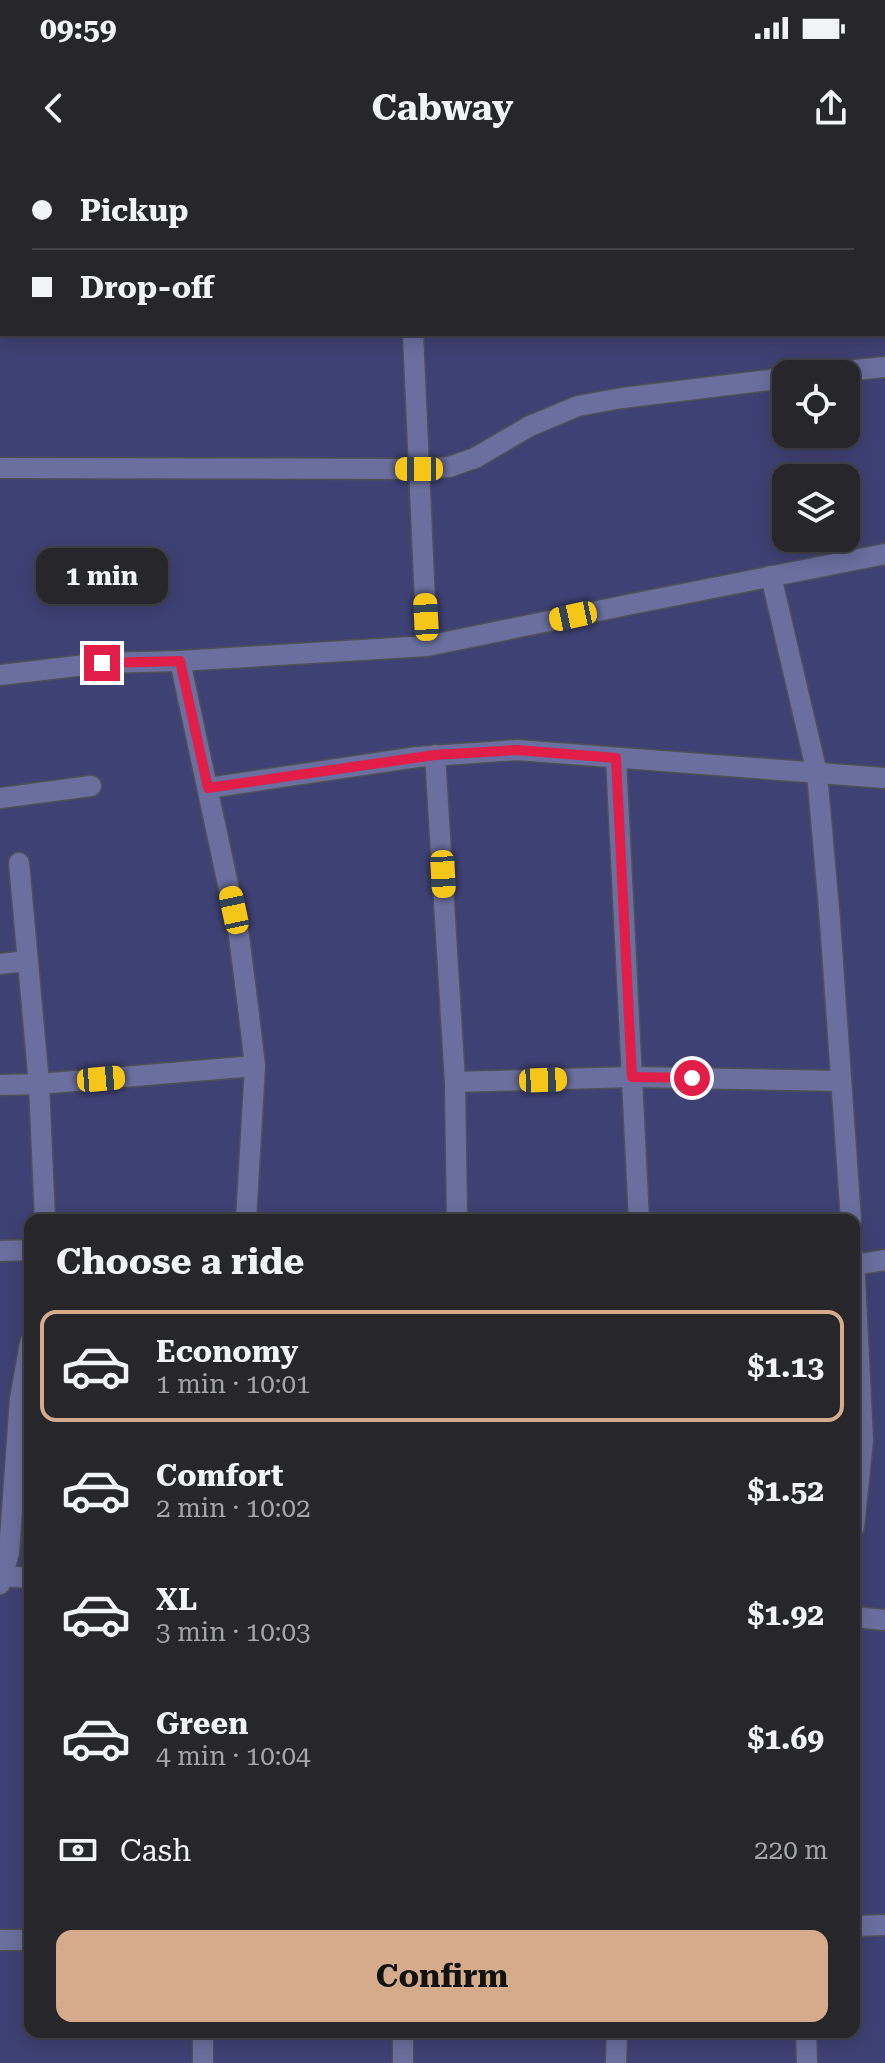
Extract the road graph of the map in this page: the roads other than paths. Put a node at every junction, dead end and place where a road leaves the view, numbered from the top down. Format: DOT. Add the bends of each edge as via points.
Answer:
graph roads {
  1 [pos="413,336"];
  2 [pos="885,367"];
  3 [pos="860,370"];
  4 [pos="772,380"];
  5 [pos="0,468"];
  6 [pos="419,469"];
  7 [pos="885,554"];
  8 [pos="771,576"];
  9 [pos="427,646"];
  10 [pos="180,661"];
  11 [pos="0,675"];
  12 [pos="435,755"];
  13 [pos="616,758"];
  14 [pos="817,773"];
  15 [pos="885,778"];
  16 [pos="91,786"];
  17 [pos="208,788"];
  18 [pos="0,798"];
  19 [pos="19,863"];
  20 [pos="27,961"];
  21 [pos="0,964"];
  22 [pos="255,1066"];
  23 [pos="632,1077"];
  24 [pos="841,1081"];
  25 [pos="455,1082"];
  26 [pos="39,1084"];
  27 [pos="0,1085"];
  28 [pos="45,1214"];
  29 [pos="246,1214"];
  30 [pos="457,1214"];
  31 [pos="639,1214"];
  32 [pos="851,1214"];
  33 [pos="24,1250"];
  34 [pos="0,1251"];
  35 [pos="885,1260"];
  36 [pos="860,1264"];
  37 [pos="24,1377"];
  38 [pos="860,1382"];
  39 [pos="860,1469"];
  40 [pos="24,1578"];
  41 [pos="1,1580"];
  42 [pos="860,1618"];
  43 [pos="885,1620"];
  44 [pos="885,1925"];
  45 [pos="860,1926"];
  46 [pos="0,1940"];
  47 [pos="24,1940"];
  48 [pos="203,2038"];
  49 [pos="403,2038"];
  50 [pos="617,2038"];
  51 [pos="806,2038"];
  52 [pos="203,2063"];
  53 [pos="403,2063"];
  54 [pos="616,2063"];
  55 [pos="807,2063"];
  1 -- 6 [label="street"];
  2 -- 3 [label="street"];
  4 -- 6 [label="street" via="578,406 475,458"];
  5 -- 6 [label="street"];
  6 -- 9 [label="street"];
  7 -- 8 [label="street"];
  8 -- 9 [label="street"];
  8 -- 14 [label="street"];
  9 -- 10 [label="street"];
  10 -- 11 [label="street" via="102,663"];
  10 -- 17 [label="street"];
  12 -- 13 [label="street" via="517,750"];
  12 -- 17 [label="street"];
  12 -- 25 [label="street"];
  13 -- 14 [label="street"];
  13 -- 23 [label="street"];
  14 -- 15 [label="street"];
  14 -- 24 [label="street"];
  16 -- 18 [label="street"];
  17 -- 22 [label="street" via="239,936"];
  19 -- 20 [label="street"];
  20 -- 21 [label="street"];
  20 -- 26 [label="street"];
  22 -- 26 [label="street"];
  22 -- 29 [label="street"];
  23 -- 24 [label="street"];
  23 -- 25 [label="street"];
  23 -- 31 [label="street"];
  24 -- 32 [label="street"];
  25 -- 30 [label="street"];
  26 -- 27 [label="street"];
  26 -- 28 [label="street"];
  33 -- 34 [label="street"];
  35 -- 36 [label="street"];
  37 -- 41 [label="street" via="9,1553"];
  38 -- 39 [label="street"];
  40 -- 41 [label="street"];
  42 -- 43 [label="street"];
  44 -- 45 [label="street"];
  46 -- 47 [label="street"];
  48 -- 52 [label="street"];
  49 -- 53 [label="street"];
  50 -- 54 [label="street"];
  51 -- 55 [label="street"];
}
